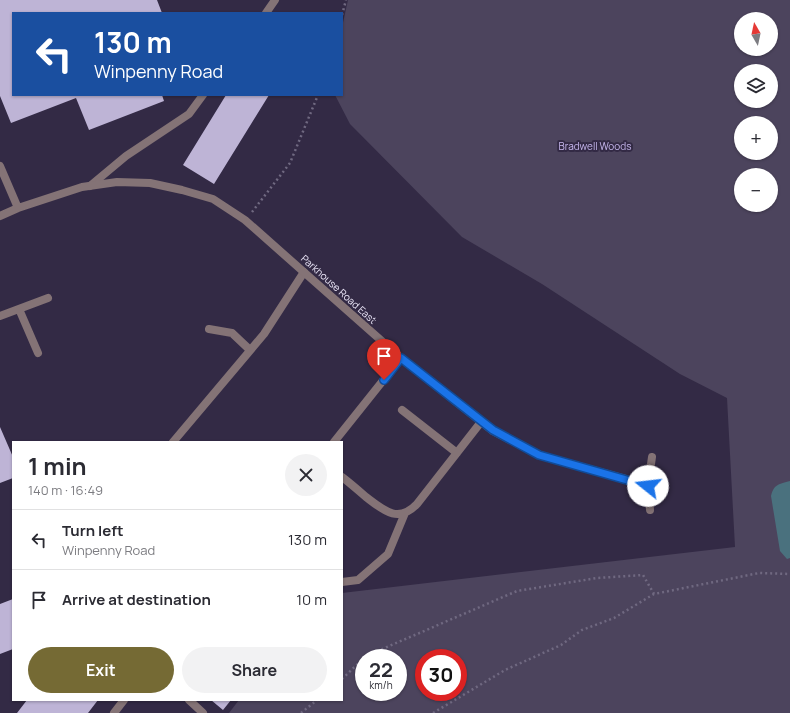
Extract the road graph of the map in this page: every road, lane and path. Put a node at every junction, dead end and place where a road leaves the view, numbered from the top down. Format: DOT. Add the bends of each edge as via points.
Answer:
graph roads {
  1 [pos="276,0"];
  2 [pos="346,0"];
  3 [pos="267,12"];
  4 [pos="343,12"];
  5 [pos="202,96"];
  6 [pos="318,96"];
  7 [pos="0,166"];
  8 [pos="90,186"];
  9 [pos="18,208"];
  10 [pos="0,216"];
  11 [pos="245,220"];
  12 [pos="304,272"];
  13 [pos="48,298"];
  14 [pos="19,309"];
  15 [pos="0,316"];
  16 [pos="209,329"];
  17 [pos="250,350"];
  18 [pos="38,353"];
  19 [pos="401,358"];
  20 [pos="402,410"];
  21 [pos="481,422"];
  22 [pos="174,441"];
  23 [pos="335,441"];
  24 [pos="457,453"];
  25 [pos="652,457"];
  26 [pos="343,478"];
  27 [pos="648,486"];
  28 [pos="650,510"];
  29 [pos="404,513"];
  30 [pos="790,574"];
  31 [pos="343,582"];
  32 [pos="654,594"];
  33 [pos="343,678"];
  34 [pos="123,701"];
  35 [pos="190,701"];
  36 [pos="316,701"];
  37 [pos="114,713"];
  38 [pos="203,713"];
  39 [pos="301,713"];
  40 [pos="434,713"];
  1 -- 3 [label="street"];
  2 -- 4 [label="path"];
  5 -- 8 [label="street" via="189,114 126,156"];
  6 -- 11 [label="path" via="290,163"];
  7 -- 9 [label="street"];
  8 -- 9 [label="street, Parkhouse Road East"];
  8 -- 11 [label="street, Parkhouse Road East" via="117,182 150,183 182,190 213,199"];
  9 -- 10 [label="street, Parkhouse Road East"];
  11 -- 12 [label="street, Parkhouse Road East"];
  12 -- 17 [label="street" via="264,334"];
  12 -- 19 [label="street, Parkhouse Road East"];
  13 -- 14 [label="street"];
  14 -- 15 [label="street"];
  14 -- 18 [label="street"];
  16 -- 17 [label="street" via="232,334"];
  17 -- 22 [label="street"];
  19 -- 21 [label="street, Parkhouse Road East"];
  19 -- 23 [label="street"];
  20 -- 24 [label="street"];
  21 -- 24 [label="street"];
  21 -- 27 [label="street, Parkhouse Road East" via="539,455"];
  24 -- 29 [label="street" via="417,504"];
  25 -- 27 [label="street"];
  26 -- 29 [label="street" via="382,510"];
  27 -- 28 [label="street"];
  29 -- 31 [label="street" via="388,554 358,580"];
  30 -- 32 [label="path" via="759,573"];
  32 -- 33 [label="path" via="643,575 597,578 517,591 366,656"];
  32 -- 40 [label="path" via="614,618 582,630 561,644 505,670"];
  34 -- 37 [label="street"];
  35 -- 38 [label="street"];
  36 -- 39 [label="path"];
}
